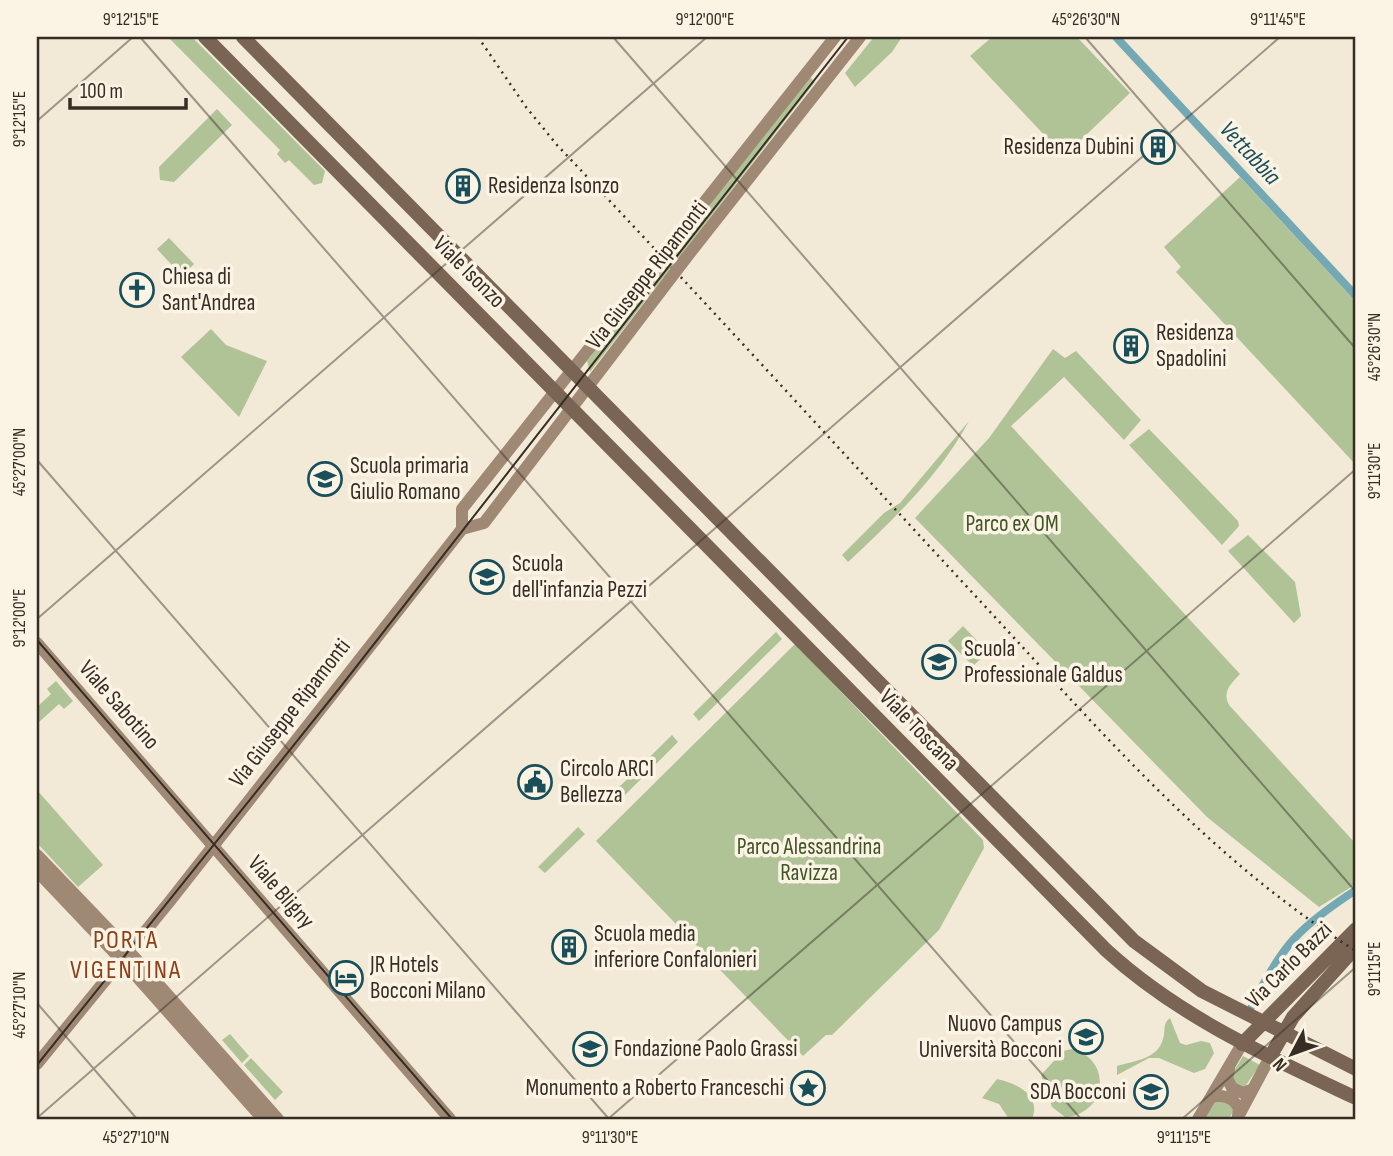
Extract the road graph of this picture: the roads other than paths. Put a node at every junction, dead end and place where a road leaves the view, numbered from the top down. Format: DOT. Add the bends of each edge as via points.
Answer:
graph roads {
  1 [pos="205,37"];
  2 [pos="243,37"];
  3 [pos="835,37"];
  4 [pos="860,37"];
  5 [pos="362,157"];
  6 [pos="342,176"];
  7 [pos="580,378"];
  8 [pos="563,400"];
  9 [pos="462,529"];
  10 [pos="37,643"];
  11 [pos="212,845"];
  12 [pos="37,855"];
  13 [pos="37,871"];
  14 [pos="1356,929"];
  15 [pos="1356,947"];
  16 [pos="125,955"];
  17 [pos="1294,991"];
  18 [pos="1301,1007"];
  19 [pos="1258,1028"];
  20 [pos="1242,1044"];
  21 [pos="1277,1045"];
  22 [pos="37,1064"];
  23 [pos="1229,1069"];
  24 [pos="1356,1069"];
  25 [pos="1253,1089"];
  26 [pos="1210,1097"];
  27 [pos="1356,1098"];
  28 [pos="1237,1118"];
  29 [pos="263,1119"];
  30 [pos="278,1119"];
  31 [pos="450,1119"];
  32 [pos="1198,1119"];
  1 -- 6 [label="main road, Viale Isonzo"];
  2 -- 5 [label="main road, Viale Isonzo"];
  3 -- 7 [label="street, Via Giuseppe Ripamonti, bridge" via="656,264"];
  4 -- 7 [label="street, Via Giuseppe Ripamonti, bridge" via="670,279"];
  5 -- 6 [label="main road"];
  5 -- 7 [label="main road, Viale Isonzo"];
  6 -- 8 [label="main road, Viale Isonzo"];
  7 -- 8 [label="street, Via Giuseppe Ripamonti"];
  7 -- 8 [label="street, Via Giuseppe Ripamonti"];
  7 -- 19 [label="main road, Viale Toscana" via="1134,941"];
  8 -- 9 [label="street, Via Giuseppe Ripamonti" via="462,509"];
  8 -- 9 [label="street, Via Giuseppe Ripamonti" via="484,523"];
  8 -- 20 [label="main road, Viale Toscana" via="1097,942 1158,995"];
  9 -- 11 [label="street, Via Giuseppe Ripamonti"];
  10 -- 11 [label="street, Viale Sabotino"];
  11 -- 16 [label="street, Via Giuseppe Ripamonti"];
  11 -- 31 [label="street, Viale Bligny"];
  12 -- 16 [label="street"];
  13 -- 16 [label="street"];
  14 -- 17 [label="main road, Via Carlo Bazzi"];
  15 -- 18 [label="main road, Via Carlo Bazzi"];
  16 -- 22 [label="street, Via Giuseppe Ripamonti"];
  16 -- 29 [label="street"];
  16 -- 30 [label="street"];
  17 -- 18 [label="main road" via="1303,995"];
  17 -- 19 [label="main road, Via Carlo Bazzi"];
  18 -- 21 [label="main road, Via Carlo Bazzi"];
  19 -- 20 [label="main road, Via Carlo Bazzi"];
  19 -- 21 [label="main road, Viale Toscana"];
  20 -- 21 [label="main road, Viale Toscana"];
  20 -- 23 [label="street"];
  21 -- 24 [label="main road"];
  21 -- 25 [label="street"];
  21 -- 27 [label="main road"];
  23 -- 25 [label="street" via="1232,1088 1245,1093"];
  23 -- 26 [label="street"];
  25 -- 28 [label="street"];
  26 -- 28 [label="street" via="1230,1098 1239,1108"];
  26 -- 32 [label="street"];
}
